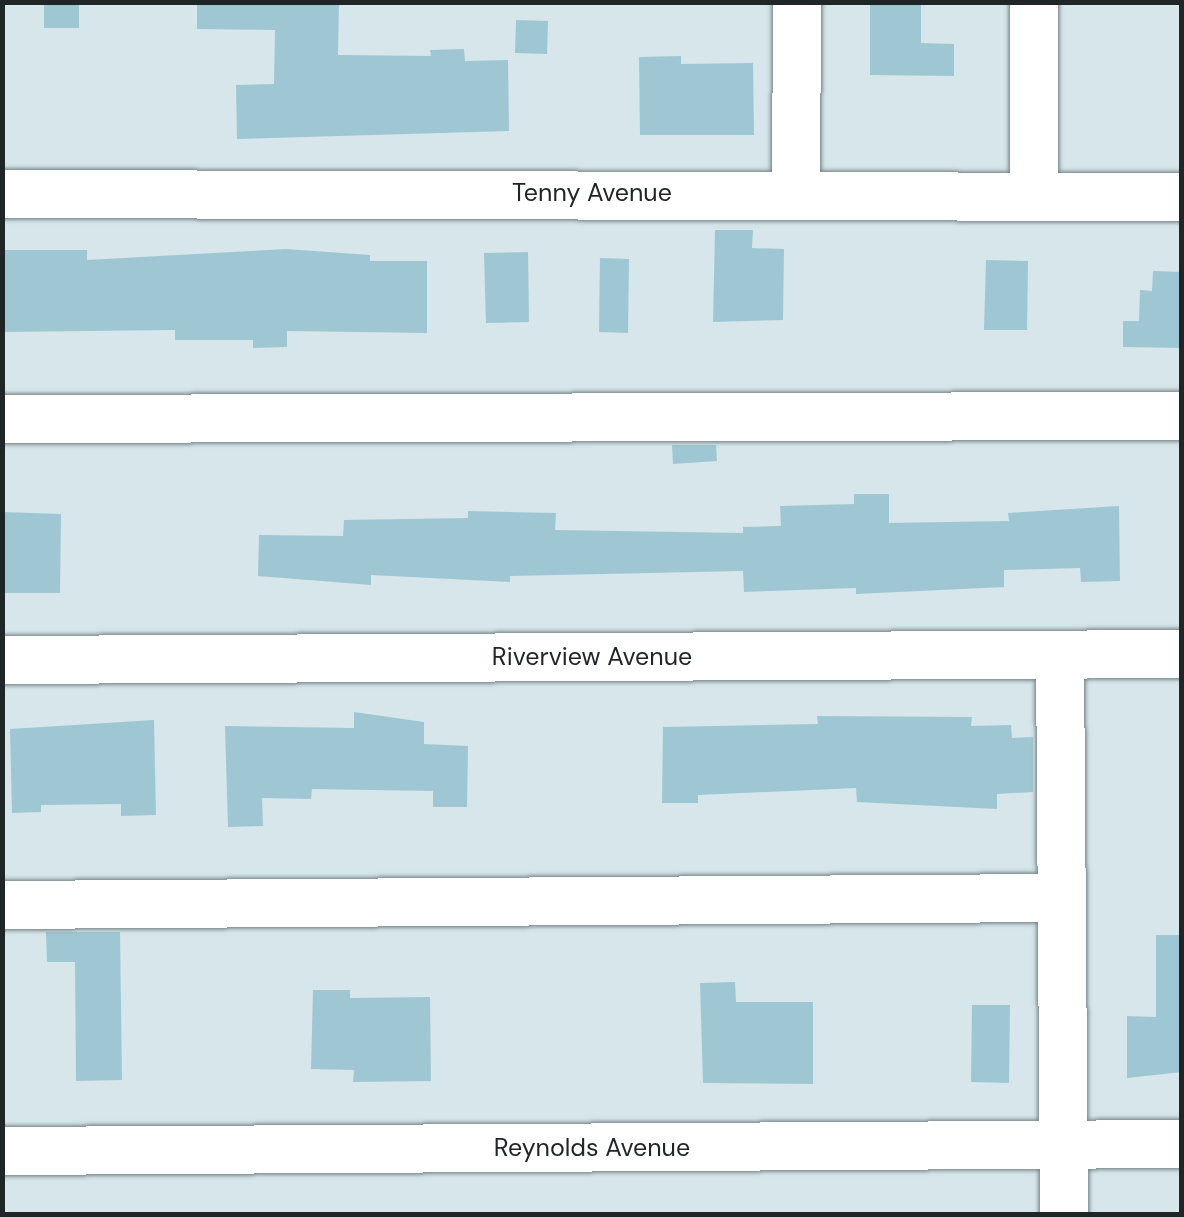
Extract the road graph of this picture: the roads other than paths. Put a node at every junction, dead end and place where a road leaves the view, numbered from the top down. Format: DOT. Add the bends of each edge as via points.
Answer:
graph roads {
  1 [pos="798,2"];
  2 [pos="1034,2"];
  3 [pos="796,193"];
  4 [pos="2,194"];
  5 [pos="1034,194"];
  6 [pos="1182,198"];
  7 [pos="1182,416"];
  8 [pos="2,418"];
  9 [pos="1060,654"];
  10 [pos="1182,654"];
  11 [pos="2,660"];
  12 [pos="1062,898"];
  13 [pos="2,906"];
  14 [pos="1064,1144"];
  15 [pos="1182,1144"];
  16 [pos="2,1151"];
  17 [pos="1064,1214"];
  1 -- 3 [label="street"];
  2 -- 5 [label="street"];
  3 -- 4 [label="street, Tenny Avenue"];
  3 -- 5 [label="street, Tenny Avenue"];
  5 -- 6 [label="street, Tenny Avenue"];
  7 -- 8 [label="street"];
  9 -- 10 [label="street, Riverview Avenue"];
  9 -- 11 [label="street, Riverview Avenue"];
  9 -- 12 [label="street"];
  12 -- 13 [label="street"];
  12 -- 14 [label="street"];
  14 -- 15 [label="street, Reynolds Avenue"];
  14 -- 16 [label="street, Reynolds Avenue"];
  14 -- 17 [label="street"];
}
